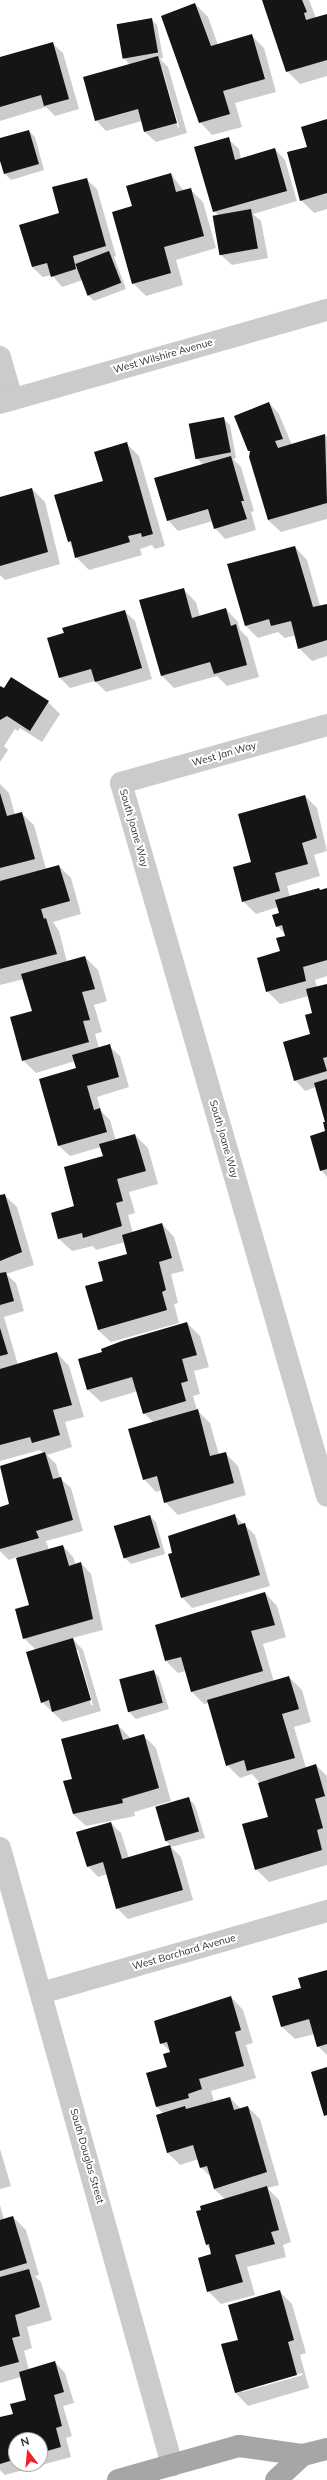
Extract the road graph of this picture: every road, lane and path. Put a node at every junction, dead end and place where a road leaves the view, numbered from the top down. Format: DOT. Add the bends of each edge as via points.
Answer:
graph roads {
  1 [pos="327,310"];
  2 [pos="0,357"];
  3 [pos="6,401"];
  4 [pos="327,725"];
  5 [pos="121,783"];
  6 [pos="327,1496"];
  7 [pos="0,1848"];
  8 [pos="327,1911"];
  9 [pos="41,1993"];
  10 [pos="327,2449"];
  11 [pos="303,2455"];
  12 [pos="172,2465"];
  13 [pos="118,2480"];
  14 [pos="276,2480"];
  1 -- 3 [label="street, West Wilshire Avenue"];
  2 -- 3 [label="street"];
  4 -- 5 [label="street, West Jan Way"];
  5 -- 6 [label="street, South Joane Way"];
  7 -- 9 [label="street, South Douglas Street"];
  8 -- 9 [label="street, West Borchard Avenue"];
  9 -- 12 [label="street, South Douglas Street"];
  10 -- 11 [label="main road"];
  11 -- 12 [label="main road" via="239,2446"];
  11 -- 14 [label="main road"];
  12 -- 13 [label="main road"];
}
